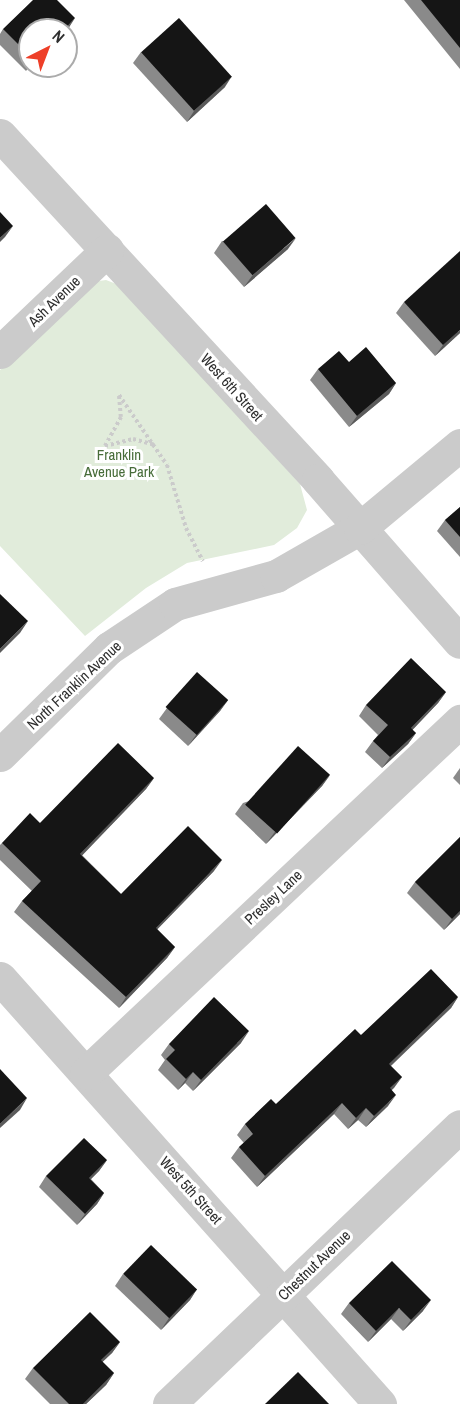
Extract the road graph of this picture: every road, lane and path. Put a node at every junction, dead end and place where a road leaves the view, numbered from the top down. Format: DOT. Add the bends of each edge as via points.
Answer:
graph roads {
  1 [pos="0,135"];
  2 [pos="107,250"];
  3 [pos="0,352"];
  4 [pos="460,445"];
  5 [pos="156,446"];
  6 [pos="360,528"];
  7 [pos="203,562"];
  8 [pos="460,642"];
  9 [pos="460,721"];
  10 [pos="0,755"];
  11 [pos="0,978"];
  12 [pos="86,1072"];
  13 [pos="460,1126"];
  14 [pos="284,1294"];
  15 [pos="169,1404"];
  16 [pos="380,1404"];
  1 -- 2 [label="street, West 6th Street"];
  2 -- 3 [label="street, Ash Avenue"];
  2 -- 6 [label="street, West 6th Street"];
  4 -- 6 [label="street, North Franklin Avenue"];
  5 -- 5 [label="path" via="152,440 119,395 121,417 105,446 133,439"];
  5 -- 7 [label="path" via="167,465 186,528"];
  6 -- 8 [label="street, West 6th Street"];
  6 -- 10 [label="street, North Franklin Avenue" via="276,576 175,604 109,648"];
  9 -- 12 [label="street, Presley Lane"];
  11 -- 12 [label="street, West 5th Street"];
  12 -- 14 [label="street, West 5th Street"];
  13 -- 14 [label="street, Chestnut Avenue"];
  14 -- 15 [label="street, Chestnut Avenue"];
  14 -- 16 [label="street, West 5th Street"];
}
